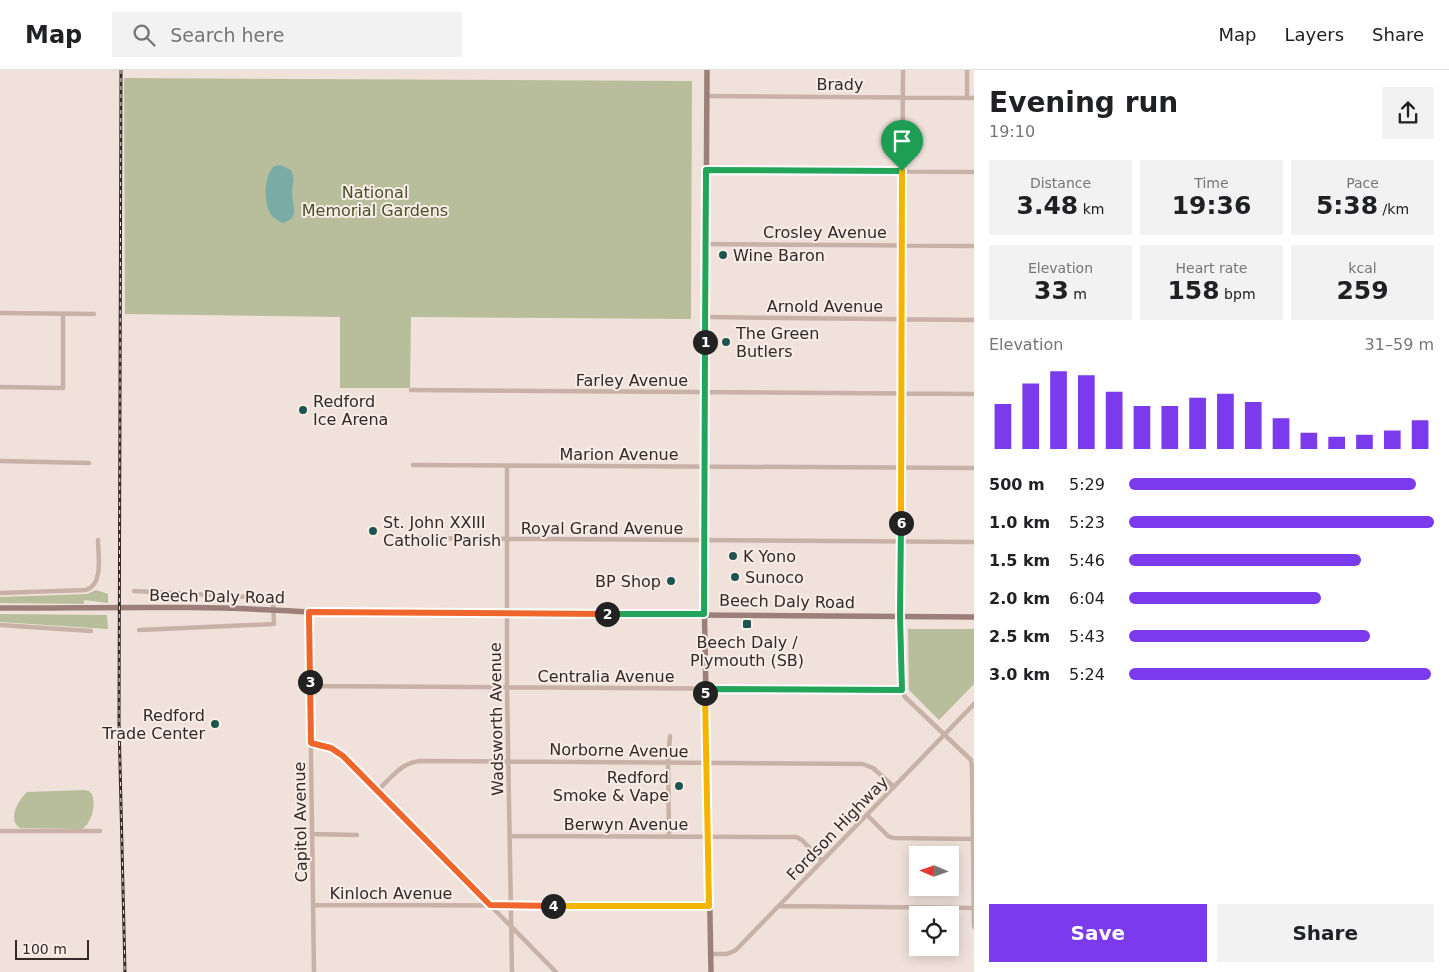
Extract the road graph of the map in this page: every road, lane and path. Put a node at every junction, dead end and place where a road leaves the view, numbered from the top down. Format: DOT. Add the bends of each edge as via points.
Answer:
graph roads {
  1 [pos="707,70"];
  2 [pos="903,70"];
  3 [pos="967,70"];
  4 [pos="706,96"];
  5 [pos="903,97"];
  6 [pos="967,98"];
  7 [pos="974,98"];
  8 [pos="706,170"];
  9 [pos="902,171"];
  10 [pos="974,172"];
  11 [pos="706,244"];
  12 [pos="902,245"];
  13 [pos="974,246"];
  14 [pos="0,313"];
  15 [pos="63,314"];
  16 [pos="94,314"];
  17 [pos="705,317"];
  18 [pos="901,319"];
  19 [pos="974,320"];
  20 [pos="0,387"];
  21 [pos="411,390"];
  22 [pos="704,392"];
  23 [pos="901,394"];
  24 [pos="974,394"];
  25 [pos="0,461"];
  26 [pos="89,463"];
  27 [pos="413,465"];
  28 [pos="507,466"];
  29 [pos="704,467"];
  30 [pos="901,468"];
  31 [pos="974,468"];
  32 [pos="410,538"];
  33 [pos="506,539"];
  34 [pos="98,540"];
  35 [pos="704,541"];
  36 [pos="901,542"];
  37 [pos="974,542"];
  38 [pos="134,591"];
  39 [pos="0,593"];
  40 [pos="0,608"];
  41 [pos="274,610"];
  42 [pos="309,612"];
  43 [pos="506,614"];
  44 [pos="704,614"];
  45 [pos="900,616"];
  46 [pos="974,616"];
  47 [pos="0,625"];
  48 [pos="138,630"];
  49 [pos="91,631"];
  50 [pos="310,686"];
  51 [pos="507,688"];
  52 [pos="705,689"];
  53 [pos="902,690"];
  54 [pos="974,704"];
  55 [pos="945,735"];
  56 [pos="670,736"];
  57 [pos="311,743"];
  58 [pos="509,761"];
  59 [pos="668,763"];
  60 [pos="706,763"];
  61 [pos="973,765"];
  62 [pos="894,787"];
  63 [pos="377,791"];
  64 [pos="867,815"];
  65 [pos="0,831"];
  66 [pos="100,831"];
  67 [pos="312,834"];
  68 [pos="357,835"];
  69 [pos="510,836"];
  70 [pos="669,837"];
  71 [pos="708,837"];
  72 [pos="974,839"];
  73 [pos="822,861"];
  74 [pos="314,905"];
  75 [pos="490,905"];
  76 [pos="511,906"];
  77 [pos="709,906"];
  78 [pos="779,906"];
  79 [pos="974,908"];
  80 [pos="511,926"];
  81 [pos="974,927"];
  82 [pos="710,954"];
  83 [pos="314,972"];
  84 [pos="512,972"];
  85 [pos="556,972"];
  86 [pos="710,972"];
  1 -- 4 [label="main road"];
  2 -- 5 [label="street"];
  3 -- 6 [label="street"];
  4 -- 5 [label="street, Brady"];
  4 -- 8 [label="main road"];
  5 -- 6 [label="street, Brady"];
  5 -- 9 [label="street"];
  6 -- 7 [label="street, Brady"];
  8 -- 9 [label="street"];
  8 -- 11 [label="main road"];
  9 -- 10 [label="street"];
  9 -- 12 [label="street"];
  11 -- 12 [label="street, Crosley Avenue"];
  11 -- 17 [label="main road"];
  12 -- 13 [label="street, Crosley Avenue"];
  12 -- 18 [label="street"];
  14 -- 15 [label="street"];
  15 -- 16 [label="street"];
  15 -- 20 [label="street" via="63,388"];
  17 -- 18 [label="street, Arnold Avenue"];
  17 -- 22 [label="main road"];
  18 -- 19 [label="street, Arnold Avenue"];
  18 -- 23 [label="street"];
  21 -- 22 [label="street, Farley Avenue"];
  22 -- 23 [label="street, Farley Avenue"];
  22 -- 29 [label="main road"];
  23 -- 24 [label="street, Farley Avenue"];
  23 -- 30 [label="street"];
  25 -- 26 [label="street"];
  27 -- 28 [label="street, Marion Avenue"];
  28 -- 29 [label="street, Marion Avenue"];
  28 -- 33 [label="street, Wadsworth Avenue"];
  29 -- 30 [label="street, Marion Avenue"];
  29 -- 35 [label="main road"];
  30 -- 31 [label="street, Marion Avenue"];
  30 -- 36 [label="street"];
  32 -- 33 [label="street, Royal Grand Avenue"];
  33 -- 35 [label="street, Royal Grand Avenue"];
  33 -- 43 [label="street, Wadsworth Avenue"];
  34 -- 39 [label="street" via="98,573 91,588"];
  35 -- 36 [label="street, Royal Grand Avenue"];
  35 -- 44 [label="main road"];
  36 -- 37 [label="street, Royal Grand Avenue"];
  36 -- 45 [label="street"];
  38 -- 41 [label="street" via="273,598"];
  40 -- 41 [label="main road, Beech Daly Road"];
  41 -- 42 [label="main road, Beech Daly Road"];
  41 -- 48 [label="street" via="274,624"];
  42 -- 43 [label="main road, Beech Daly Road"];
  42 -- 50 [label="street, Capitol Avenue"];
  43 -- 44 [label="main road, Beech Daly Road"];
  43 -- 51 [label="street, Wadsworth Avenue"];
  44 -- 45 [label="main road, Beech Daly Road"];
  44 -- 52 [label="main road"];
  45 -- 46 [label="main road, Beech Daly Road"];
  45 -- 53 [label="street"];
  47 -- 49 [label="street"];
  50 -- 51 [label="street, Centralia Avenue"];
  50 -- 57 [label="street, Capitol Avenue"];
  51 -- 52 [label="street, Centralia Avenue"];
  51 -- 58 [label="street, Wadsworth Avenue"];
  52 -- 53 [label="street, Centralia Avenue"];
  52 -- 60 [label="main road"];
  53 -- 55 [label="street" via="905,697"];
  54 -- 55 [label="street, Fordson Highway"];
  55 -- 61 [label="street"];
  55 -- 62 [label="street, Fordson Highway"];
  56 -- 59 [label="street"];
  57 -- 63 [label="street" via="338,752"];
  57 -- 67 [label="street, Capitol Avenue"];
  58 -- 59 [label="street, Norborne Avenue"];
  58 -- 63 [label="street, Norborne Avenue" via="412,761 401,767"];
  58 -- 69 [label="street, Wadsworth Avenue"];
  59 -- 60 [label="street, Norborne Avenue"];
  59 -- 70 [label="street"];
  60 -- 62 [label="street, Norborne Avenue" via="863,764 873,768"];
  60 -- 71 [label="main road"];
  61 -- 72 [label="street"];
  62 -- 64 [label="street, Fordson Highway"];
  63 -- 75 [label="street"];
  64 -- 72 [label="street" via="893,838"];
  64 -- 73 [label="street, Fordson Highway"];
  65 -- 66 [label="street"];
  67 -- 68 [label="street"];
  67 -- 74 [label="street, Capitol Avenue"];
  69 -- 70 [label="street, Berwyn Avenue"];
  69 -- 76 [label="street, Wadsworth Avenue"];
  70 -- 71 [label="street, Berwyn Avenue"];
  71 -- 73 [label="street, Berwyn Avenue" via="796,837"];
  71 -- 77 [label="main road"];
  72 -- 79 [label="street"];
  73 -- 78 [label="street, Fordson Highway"];
  74 -- 75 [label="street, Kinloch Avenue"];
  74 -- 83 [label="street, Capitol Avenue"];
  75 -- 76 [label="street, Kinloch Avenue"];
  75 -- 80 [label="street"];
  76 -- 77 [label="street, Kinloch Avenue"];
  76 -- 80 [label="street, Wadsworth Avenue"];
  77 -- 82 [label="main road"];
  78 -- 79 [label="street"];
  78 -- 82 [label="street, Fordson Highway" via="734,952"];
  79 -- 81 [label="street"];
  80 -- 84 [label="street, Wadsworth Avenue"];
  80 -- 85 [label="street"];
  82 -- 86 [label="main road"];
}
